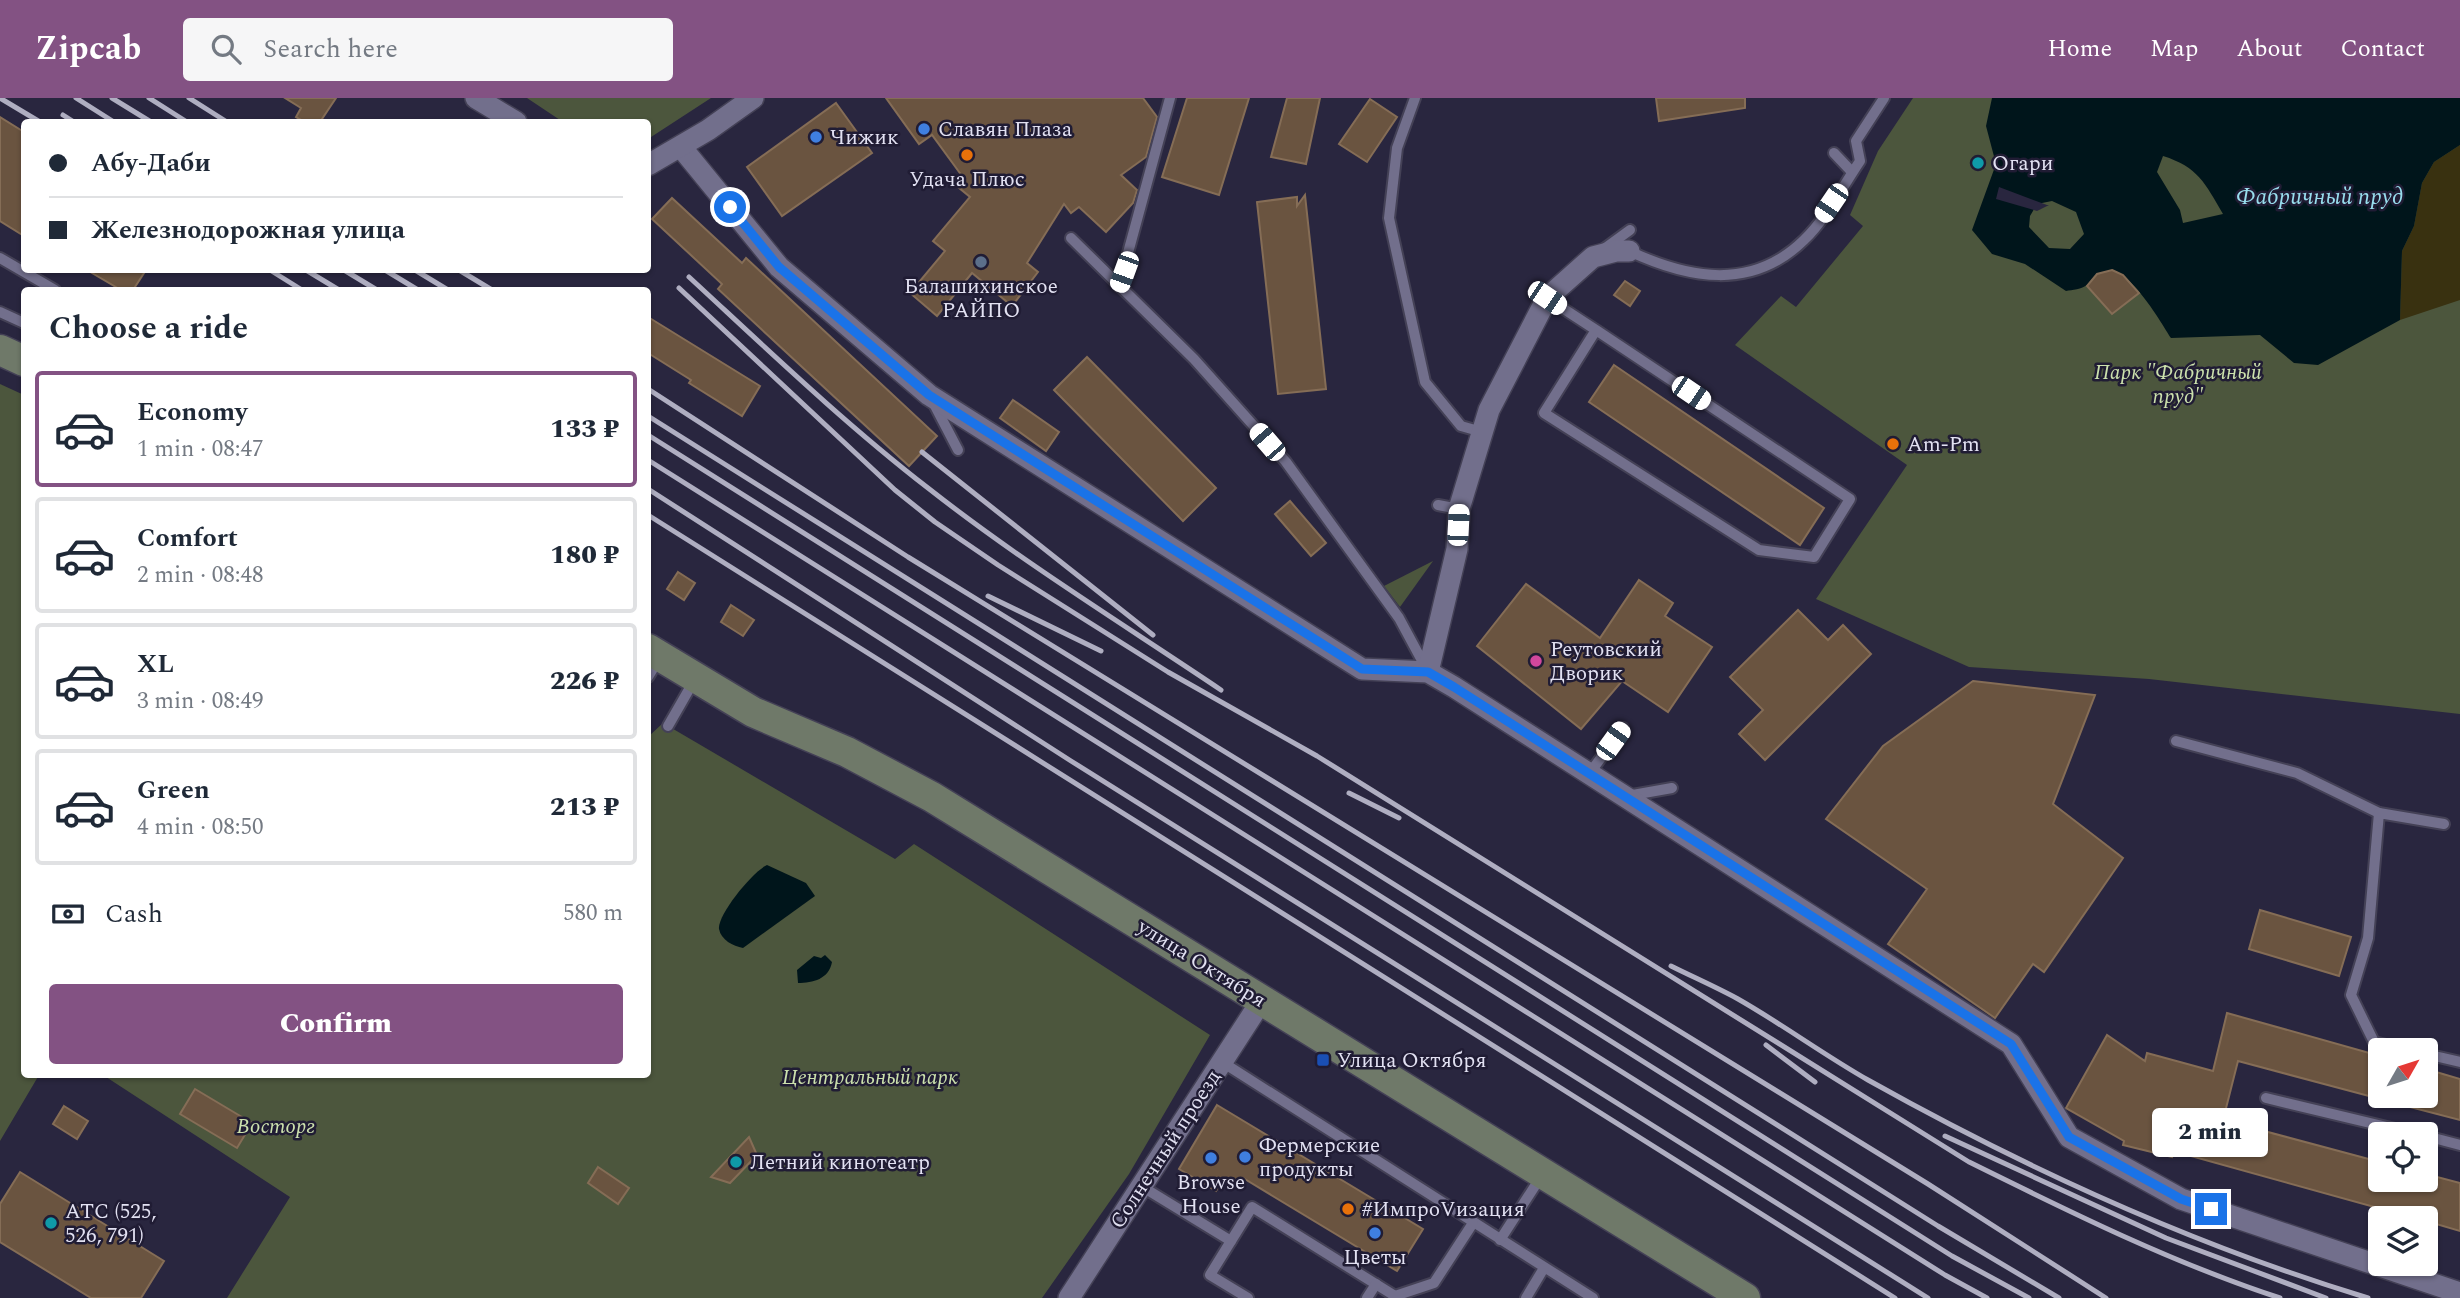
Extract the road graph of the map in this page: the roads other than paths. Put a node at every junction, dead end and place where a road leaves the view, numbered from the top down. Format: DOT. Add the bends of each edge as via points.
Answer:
graph roads {
  1 [pos="477,98"];
  2 [pos="753,98"];
  3 [pos="1170,98"];
  4 [pos="1415,98"];
  5 [pos="1884,98"];
  6 [pos="511,119"];
  7 [pos="681,147"];
  8 [pos="1833,153"];
  9 [pos="651,163"];
  10 [pos="1852,172"];
  11 [pos="1071,238"];
  12 [pos="1630,241"];
  13 [pos="0,258"];
  14 [pos="21,270"];
  15 [pos="26,273"];
  16 [pos="1119,286"];
  17 [pos="50,287"];
  18 [pos="1547,298"];
  19 [pos="0,312"];
  20 [pos="21,322"];
  21 [pos="1596,330"];
  22 [pos="0,350"];
  23 [pos="21,360"];
  24 [pos="929,395"];
  25 [pos="1482,432"];
  26 [pos="958,450"];
  27 [pos="1438,505"];
  28 [pos="1459,509"];
  29 [pos="652,661"];
  30 [pos="1428,672"];
  31 [pos="695,679"];
  32 [pos="668,726"];
  33 [pos="1623,728"];
  34 [pos="2176,741"];
  35 [pos="1589,774"];
  36 [pos="1672,788"];
  37 [pos="1625,796"];
  38 [pos="2379,813"];
  39 [pos="2444,824"];
  40 [pos="1262,1000"];
  41 [pos="2372,1038"];
  42 [pos="2438,1057"];
  43 [pos="1222,1062"];
  44 [pos="2460,1062"];
  45 [pos="2266,1098"];
  46 [pos="2368,1122"];
  47 [pos="2438,1139"];
  48 [pos="2460,1144"];
  49 [pos="1543,1173"];
  50 [pos="1141,1186"];
  51 [pos="1473,1223"];
  52 [pos="1500,1240"];
  53 [pos="1231,1241"];
  54 [pos="1544,1268"];
  55 [pos="1376,1284"];
  56 [pos="2460,1293"];
  57 [pos="1395,1297"];
  58 [pos="1069,1298"];
  59 [pos="1248,1298"];
  60 [pos="1367,1298"];
  61 [pos="1526,1298"];
  62 [pos="1593,1298"];
  63 [pos="1745,1298"];
  1 -- 6 [label="street"];
  2 -- 7 [label="street"];
  3 -- 16 [label="lane"];
  4 -- 25 [label="lane" via="1397,148 1388,218 1425,382 1461,426"];
  5 -- 10 [label="lane" via="1856,141 1860,161"];
  7 -- 9 [label="street"];
  7 -- 24 [label="street" via="779,267"];
  8 -- 10 [label="lane"];
  10 -- 12 [label="lane" via="1806,239 1766,266 1739,275 1699,276 1662,266"];
  11 -- 16 [label="lane"];
  12 -- 18 [label="street" via="1616,251 1593,257"];
  13 -- 14 [label="lane"];
  15 -- 17 [label="lane"];
  16 -- 30 [label="lane" via="1194,359 1286,462 1399,618"];
  18 -- 21 [label="lane"];
  18 -- 25 [label="street"];
  19 -- 20 [label="lane"];
  21 -- 21 [label="lane" via="1544,413 1759,550 1814,557 1850,499"];
  22 -- 23 [label="street"];
  24 -- 26 [label="lane"];
  24 -- 30 [label="street" via="1362,669"];
  25 -- 28 [label="street"];
  27 -- 28 [label="lane"];
  28 -- 30 [label="street" via="1457,549"];
  29 -- 31 [label="street, улица Октября"];
  30 -- 35 [label="street"];
  31 -- 32 [label="lane"];
  31 -- 40 [label="street, улица Октября" via="753,712 887,771"];
  33 -- 35 [label="lane"];
  34 -- 38 [label="lane" via="2297,773"];
  35 -- 37 [label="street"];
  36 -- 37 [label="lane"];
  37 -- 56 [label="street" via="2011,1044 2069,1137 2181,1199"];
  38 -- 39 [label="lane"];
  38 -- 41 [label="lane" via="2368,938 2351,995"];
  40 -- 43 [label="street, Солнечный проезд"];
  40 -- 49 [label="street, улица Октября"];
  42 -- 44 [label="lane"];
  43 -- 50 [label="street, Солнечный проезд"];
  43 -- 51 [label="lane"];
  45 -- 46 [label="lane"];
  47 -- 48 [label="lane"];
  49 -- 52 [label="lane"];
  49 -- 63 [label="street, улица Октября"];
  50 -- 53 [label="lane"];
  50 -- 58 [label="street, Солнечный проезд"];
  51 -- 52 [label="lane"];
  51 -- 57 [label="lane" via="1434,1283"];
  52 -- 54 [label="lane"];
  53 -- 55 [label="lane" via="1252,1207"];
  53 -- 59 [label="lane" via="1210,1275"];
  54 -- 61 [label="lane"];
  54 -- 62 [label="lane"];
  55 -- 57 [label="lane"];
  55 -- 60 [label="lane"];
}
